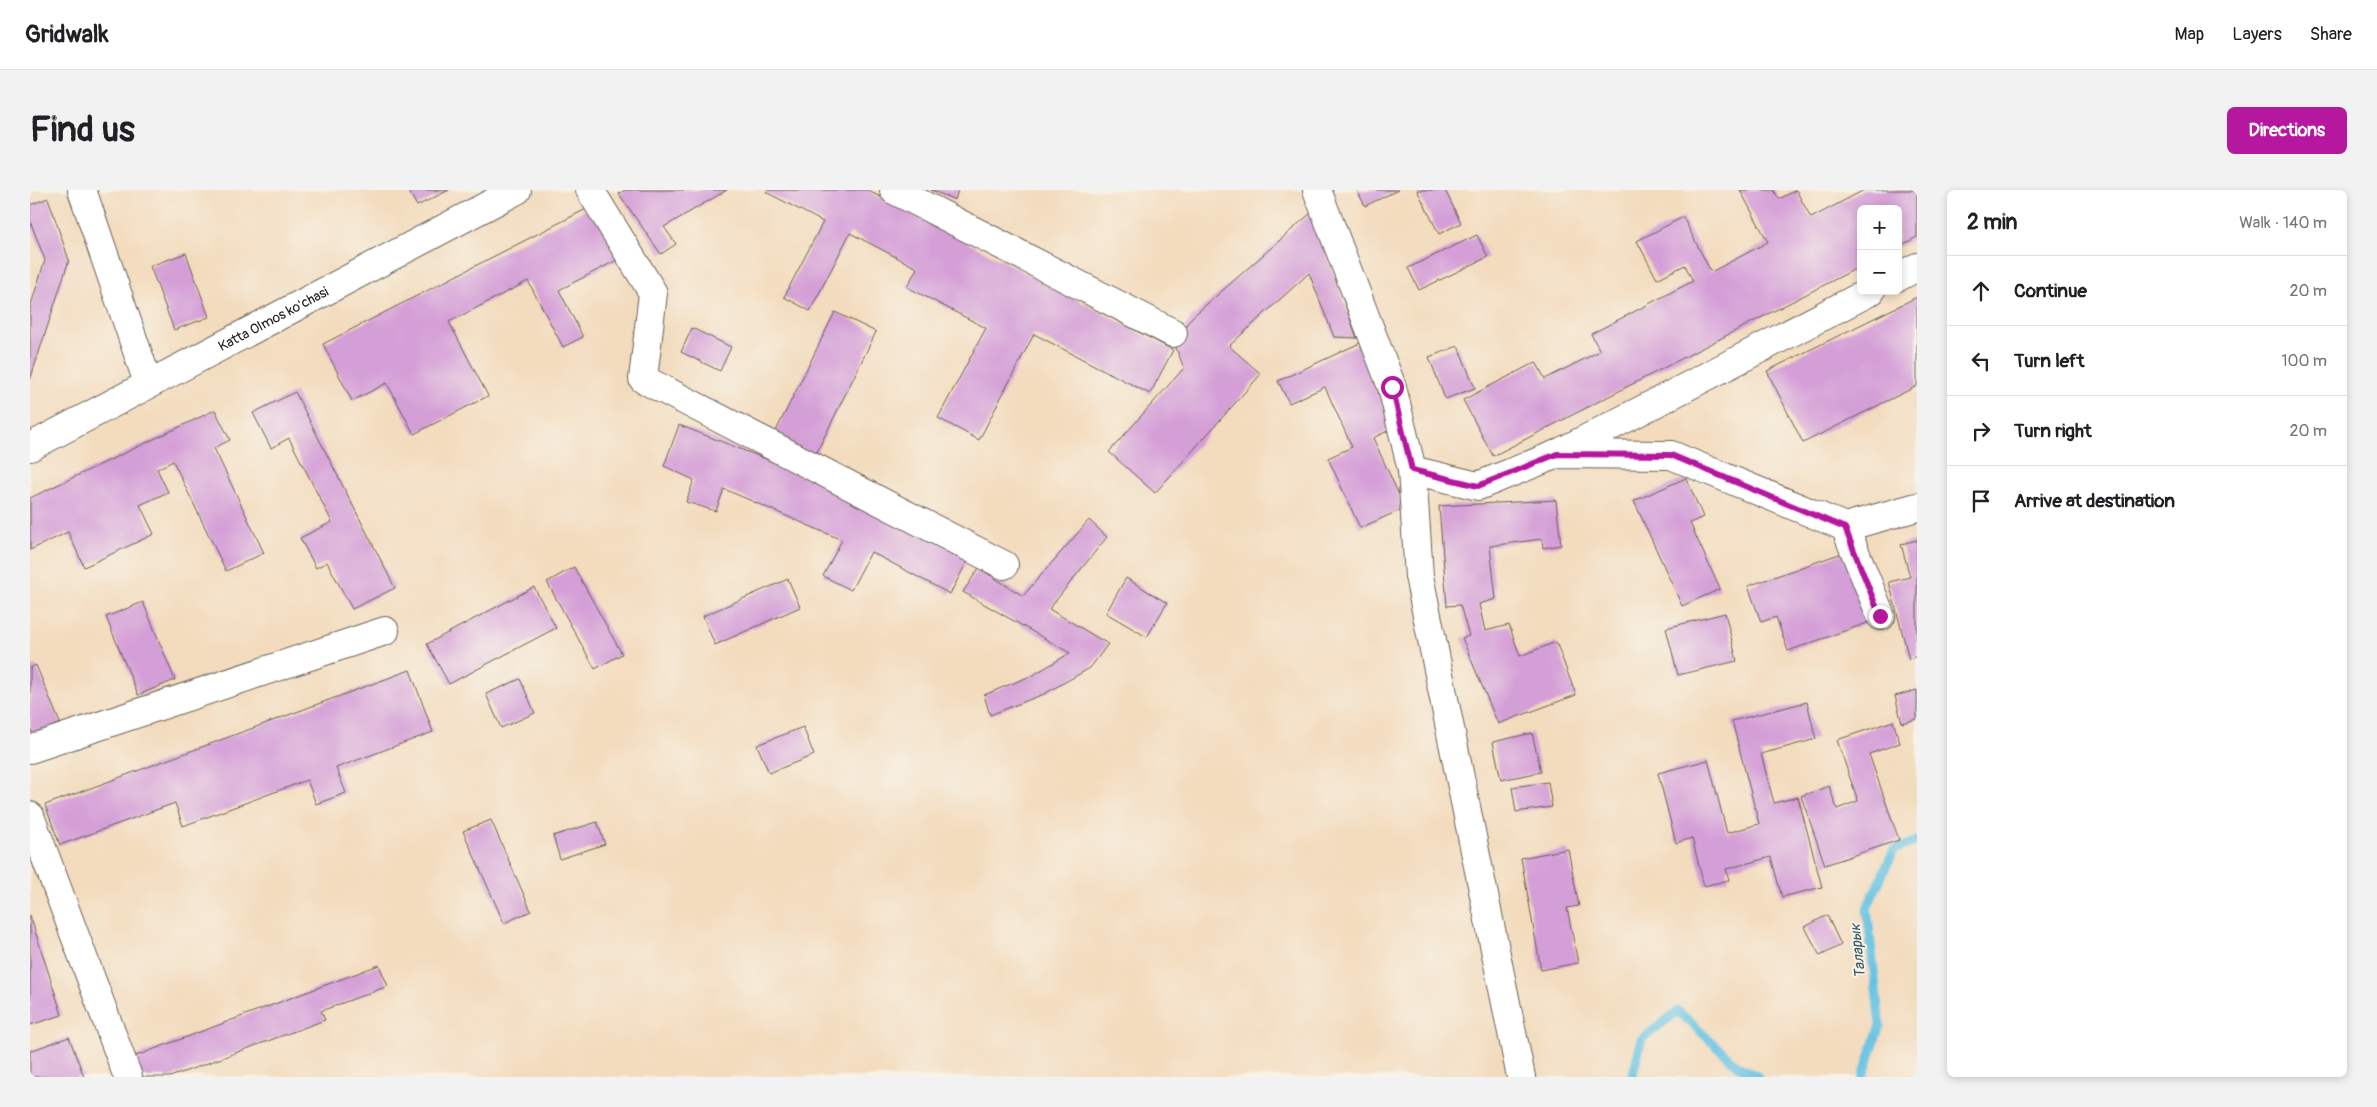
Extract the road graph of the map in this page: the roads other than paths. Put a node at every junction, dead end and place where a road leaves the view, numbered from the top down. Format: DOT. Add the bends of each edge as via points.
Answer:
graph roads {
  1 [pos="82,190"];
  2 [pos="517,190"];
  3 [pos="590,190"];
  4 [pos="894,190"];
  5 [pos="1317,190"];
  6 [pos="1917,267"];
  7 [pos="1902,275"];
  8 [pos="1862,295"];
  9 [pos="1173,333"];
  10 [pos="148,383"];
  11 [pos="30,447"];
  12 [pos="1557,454"];
  13 [pos="1412,470"];
  14 [pos="1917,507"];
  15 [pos="1845,528"];
  16 [pos="1004,565"];
  17 [pos="1880,616"];
  18 [pos="385,631"];
  19 [pos="30,750"];
  20 [pos="30,816"];
  21 [pos="128,1077"];
  22 [pos="1521,1077"];
  1 -- 10 [label="street"];
  2 -- 10 [label="street, Katta Olmos ko'chasi"];
  3 -- 16 [label="street" via="653,293 642,379"];
  4 -- 9 [label="street"];
  5 -- 13 [label="street" via="1392,387"];
  6 -- 7 [label="street"];
  8 -- 12 [label="street"];
  10 -- 11 [label="street, Katta Olmos ko'chasi"];
  12 -- 13 [label="street" via="1478,486"];
  12 -- 15 [label="street" via="1671,455"];
  13 -- 22 [label="street" via="1420,576"];
  14 -- 15 [label="street"];
  15 -- 17 [label="street"];
  18 -- 19 [label="street"];
  20 -- 21 [label="street"];
}
